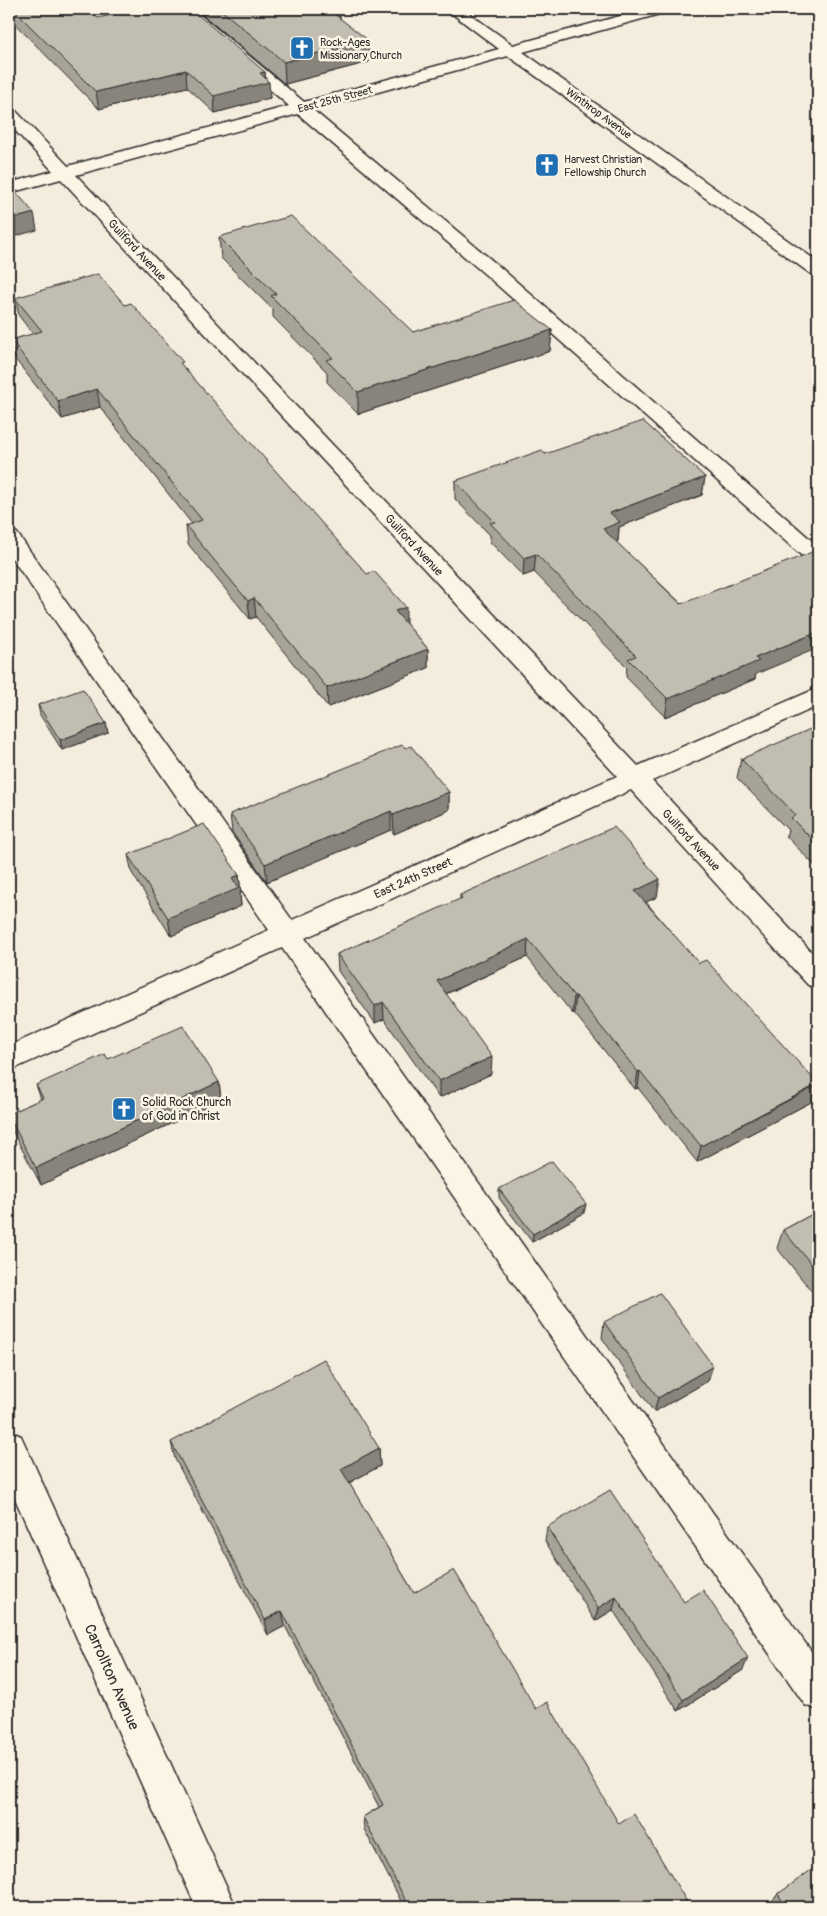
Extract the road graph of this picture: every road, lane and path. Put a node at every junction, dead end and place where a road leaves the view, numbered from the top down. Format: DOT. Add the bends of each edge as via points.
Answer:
graph roads {
  1 [pos="184,9"];
  2 [pos="453,9"];
  3 [pos="662,9"];
  4 [pos="511,50"];
  5 [pos="303,108"];
  6 [pos="9,114"];
  7 [pos="64,173"];
  8 [pos="9,188"];
  9 [pos="818,270"];
  10 [pos="9,538"];
  11 [pos="818,558"];
  12 [pos="818,696"];
  13 [pos="635,779"];
  14 [pos="287,934"];
  15 [pos="818,977"];
  16 [pos="9,1059"];
  17 [pos="9,1447"];
  18 [pos="818,1692"];
  19 [pos="216,1907"];
  1 -- 5 [label="street"];
  2 -- 4 [label="street, Winthrop Avenue"];
  3 -- 4 [label="street, East 25th Street"];
  4 -- 5 [label="street, East 25th Street"];
  4 -- 9 [label="street, Winthrop Avenue"];
  5 -- 7 [label="street, East 25th Street"];
  5 -- 11 [label="street"];
  6 -- 7 [label="street, Guilford Avenue"];
  7 -- 8 [label="street, East 25th Street"];
  7 -- 13 [label="street, Guilford Avenue"];
  10 -- 14 [label="street"];
  12 -- 13 [label="street, East 24th Street"];
  13 -- 14 [label="street, East 24th Street"];
  13 -- 15 [label="street, Guilford Avenue"];
  14 -- 16 [label="street, East 24th Street"];
  14 -- 18 [label="street"];
  17 -- 19 [label="street, Carrollton Avenue"];
}
